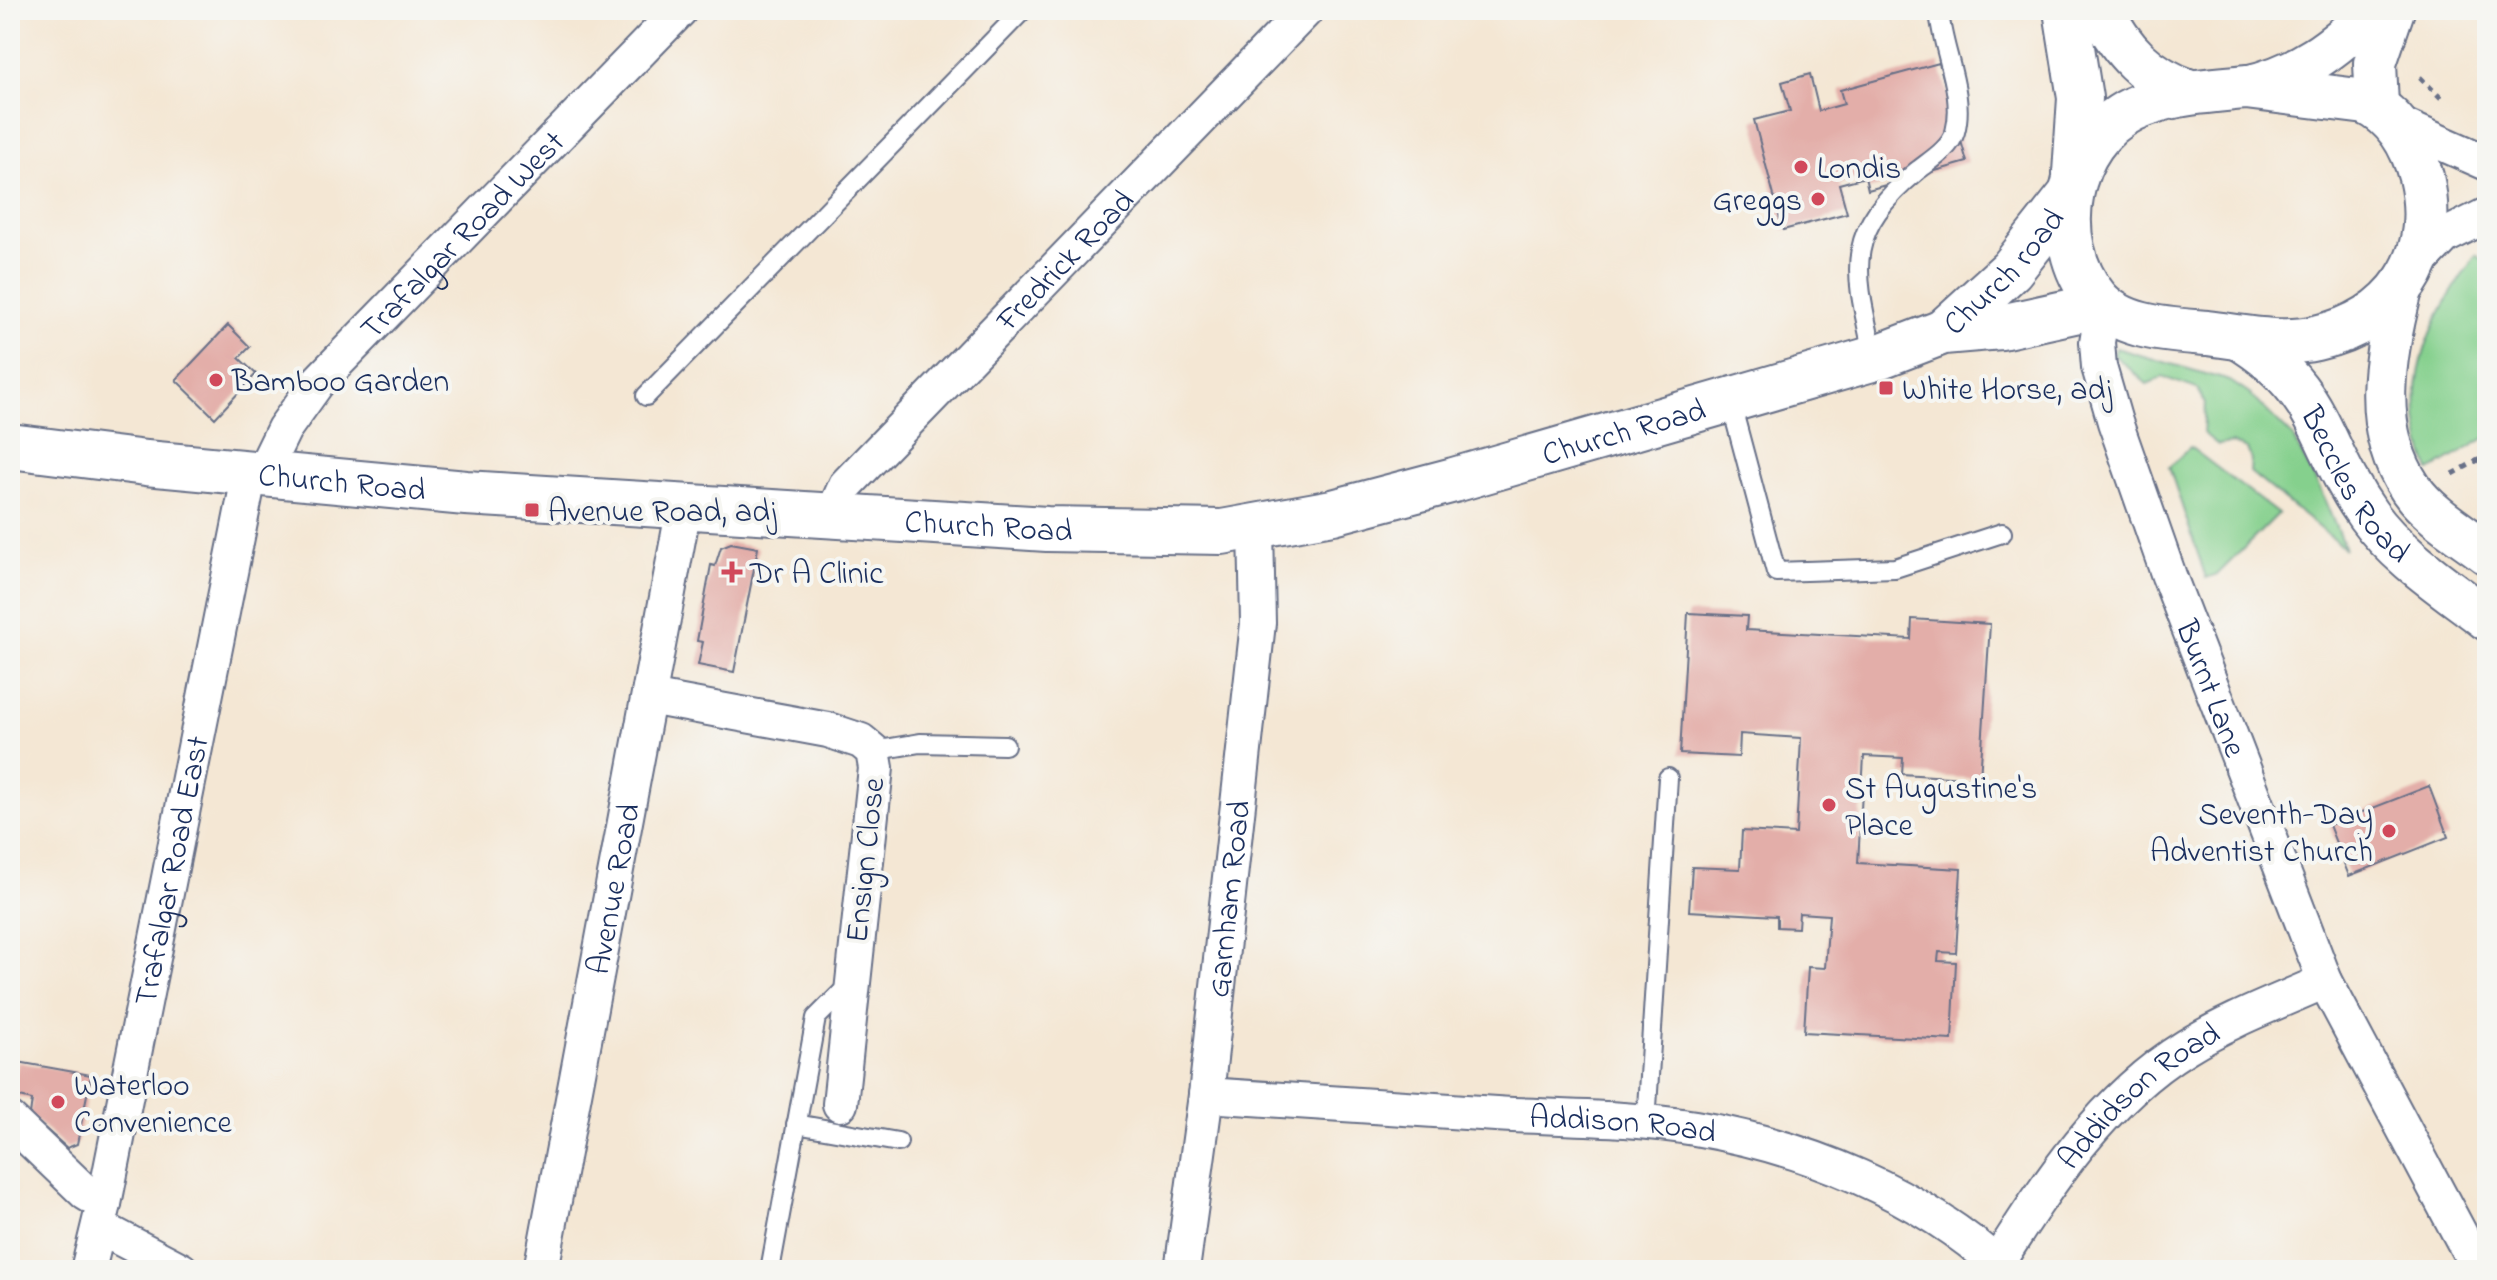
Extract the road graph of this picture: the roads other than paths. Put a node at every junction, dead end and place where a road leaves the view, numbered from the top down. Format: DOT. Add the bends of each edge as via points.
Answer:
graph roads {
  1 [pos="680,10"];
  2 [pos="1023,10"];
  3 [pos="1939,10"];
  4 [pos="2066,10"];
  5 [pos="2101,10"];
  6 [pos="2374,10"];
  7 [pos="2393,10"];
  8 [pos="1298,13"];
  9 [pos="2246,87"];
  10 [pos="2190,92"];
  11 [pos="2387,116"];
  12 [pos="2487,163"];
  13 [pos="2072,190"];
  14 [pos="2487,215"];
  15 [pos="2407,280"];
  16 [pos="2102,306"];
  17 [pos="1943,332"];
  18 [pos="2237,337"];
  19 [pos="1875,358"];
  20 [pos="646,396"];
  21 [pos="1730,400"];
  22 [pos="10,446"];
  23 [pos="256,473"];
  24 [pos="684,507"];
  25 [pos="832,516"];
  26 [pos="1256,528"];
  27 [pos="2002,533"];
  28 [pos="2487,553"];
  29 [pos="2487,619"];
  30 [pos="649,697"];
  31 [pos="1005,745"];
  32 [pos="873,751"];
  33 [pos="1668,778"];
  34 [pos="2325,981"];
  35 [pos="850,984"];
  36 [pos="1206,1095"];
  37 [pos="840,1104"];
  38 [pos="10,1120"];
  39 [pos="1646,1123"];
  40 [pos="796,1124"];
  41 [pos="898,1142"];
  42 [pos="102,1215"];
  43 [pos="2001,1267"];
  44 [pos="88,1270"];
  45 [pos="181,1270"];
  46 [pos="541,1270"];
  47 [pos="770,1270"];
  48 [pos="1182,1270"];
  49 [pos="2479,1270"];
  1 -- 23 [label="street, Trafalgar Road West" via="317,383"];
  2 -- 20 [label="lane"];
  3 -- 19 [label="lane" via="1952,71 1955,132 1949,145 1895,189 1865,231 1856,276"];
  4 -- 13 [label="main road" via="2080,98"];
  5 -- 10 [label="main road" via="2136,63"];
  6 -- 9 [label="street" via="2311,64"];
  7 -- 11 [label="street" via="2375,63 2377,105"];
  8 -- 25 [label="street, Fredrick Road" via="846,485"];
  9 -- 10 [label="main road"];
  9 -- 11 [label="main road" via="2348,98"];
  10 -- 13 [label="main road" via="2132,109 2113,123 2098,139"];
  11 -- 12 [label="street"];
  11 -- 15 [label="main road" via="2416,158 2427,215 2425,239"];
  13 -- 16 [label="main road" via="2067,228 2073,258 2084,284"];
  13 -- 17 [label="main road, Church road" via="2011,270"];
  14 -- 15 [label="street" via="2445,236"];
  15 -- 18 [label="main road" via="2352,327 2314,339"];
  15 -- 28 [label="street, Beccles Road" via="2391,327 2383,386 2388,432 2411,489"];
  16 -- 17 [label="main road, Church road" via="2001,327"];
  16 -- 18 [label="main road" via="2156,328"];
  16 -- 34 [label="street, Burnt Lane" via="2099,367 2115,422"];
  17 -- 19 [label="main road, Church Road"];
  18 -- 29 [label="street, Beccles Road" via="2267,355 2295,383 2369,517 2410,559"];
  19 -- 21 [label="main road, Church Road"];
  21 -- 26 [label="main road, Church Road" via="1393,497"];
  21 -- 27 [label="lane" via="1776,572 1895,568"];
  22 -- 23 [label="main road, Church Road"];
  23 -- 24 [label="main road, Church Road"];
  23 -- 42 [label="street, Trafalgar Road East"];
  24 -- 25 [label="main road, Church Road"];
  24 -- 30 [label="street, Avenue Road"];
  25 -- 26 [label="main road, Church Road" via="1142,532"];
  26 -- 36 [label="street, Garnham Road" via="1258,623"];
  30 -- 32 [label="street, Ensign Close" via="828,730"];
  30 -- 46 [label="street, Avenue Road"];
  31 -- 32 [label="lane" via="920,743"];
  32 -- 35 [label="street, Ensign Close" via="876,768"];
  33 -- 39 [label="lane"];
  34 -- 43 [label="street, Addidson Road" via="2219,1028 2153,1071 2066,1160"];
  34 -- 49 [label="street, Burnt Lane"];
  35 -- 37 [label="street, Ensign Close"];
  35 -- 40 [label="lane" via="816,1018"];
  36 -- 39 [label="street, Addison Road"];
  36 -- 48 [label="street, Garnham Road"];
  38 -- 42 [label="street"];
  39 -- 43 [label="street, Addison Road" via="1752,1140 1852,1174 1949,1227"];
  40 -- 41 [label="lane"];
  40 -- 47 [label="lane"];
  42 -- 44 [label="street, Trafalgar Road East"];
  42 -- 45 [label="street"];
}
